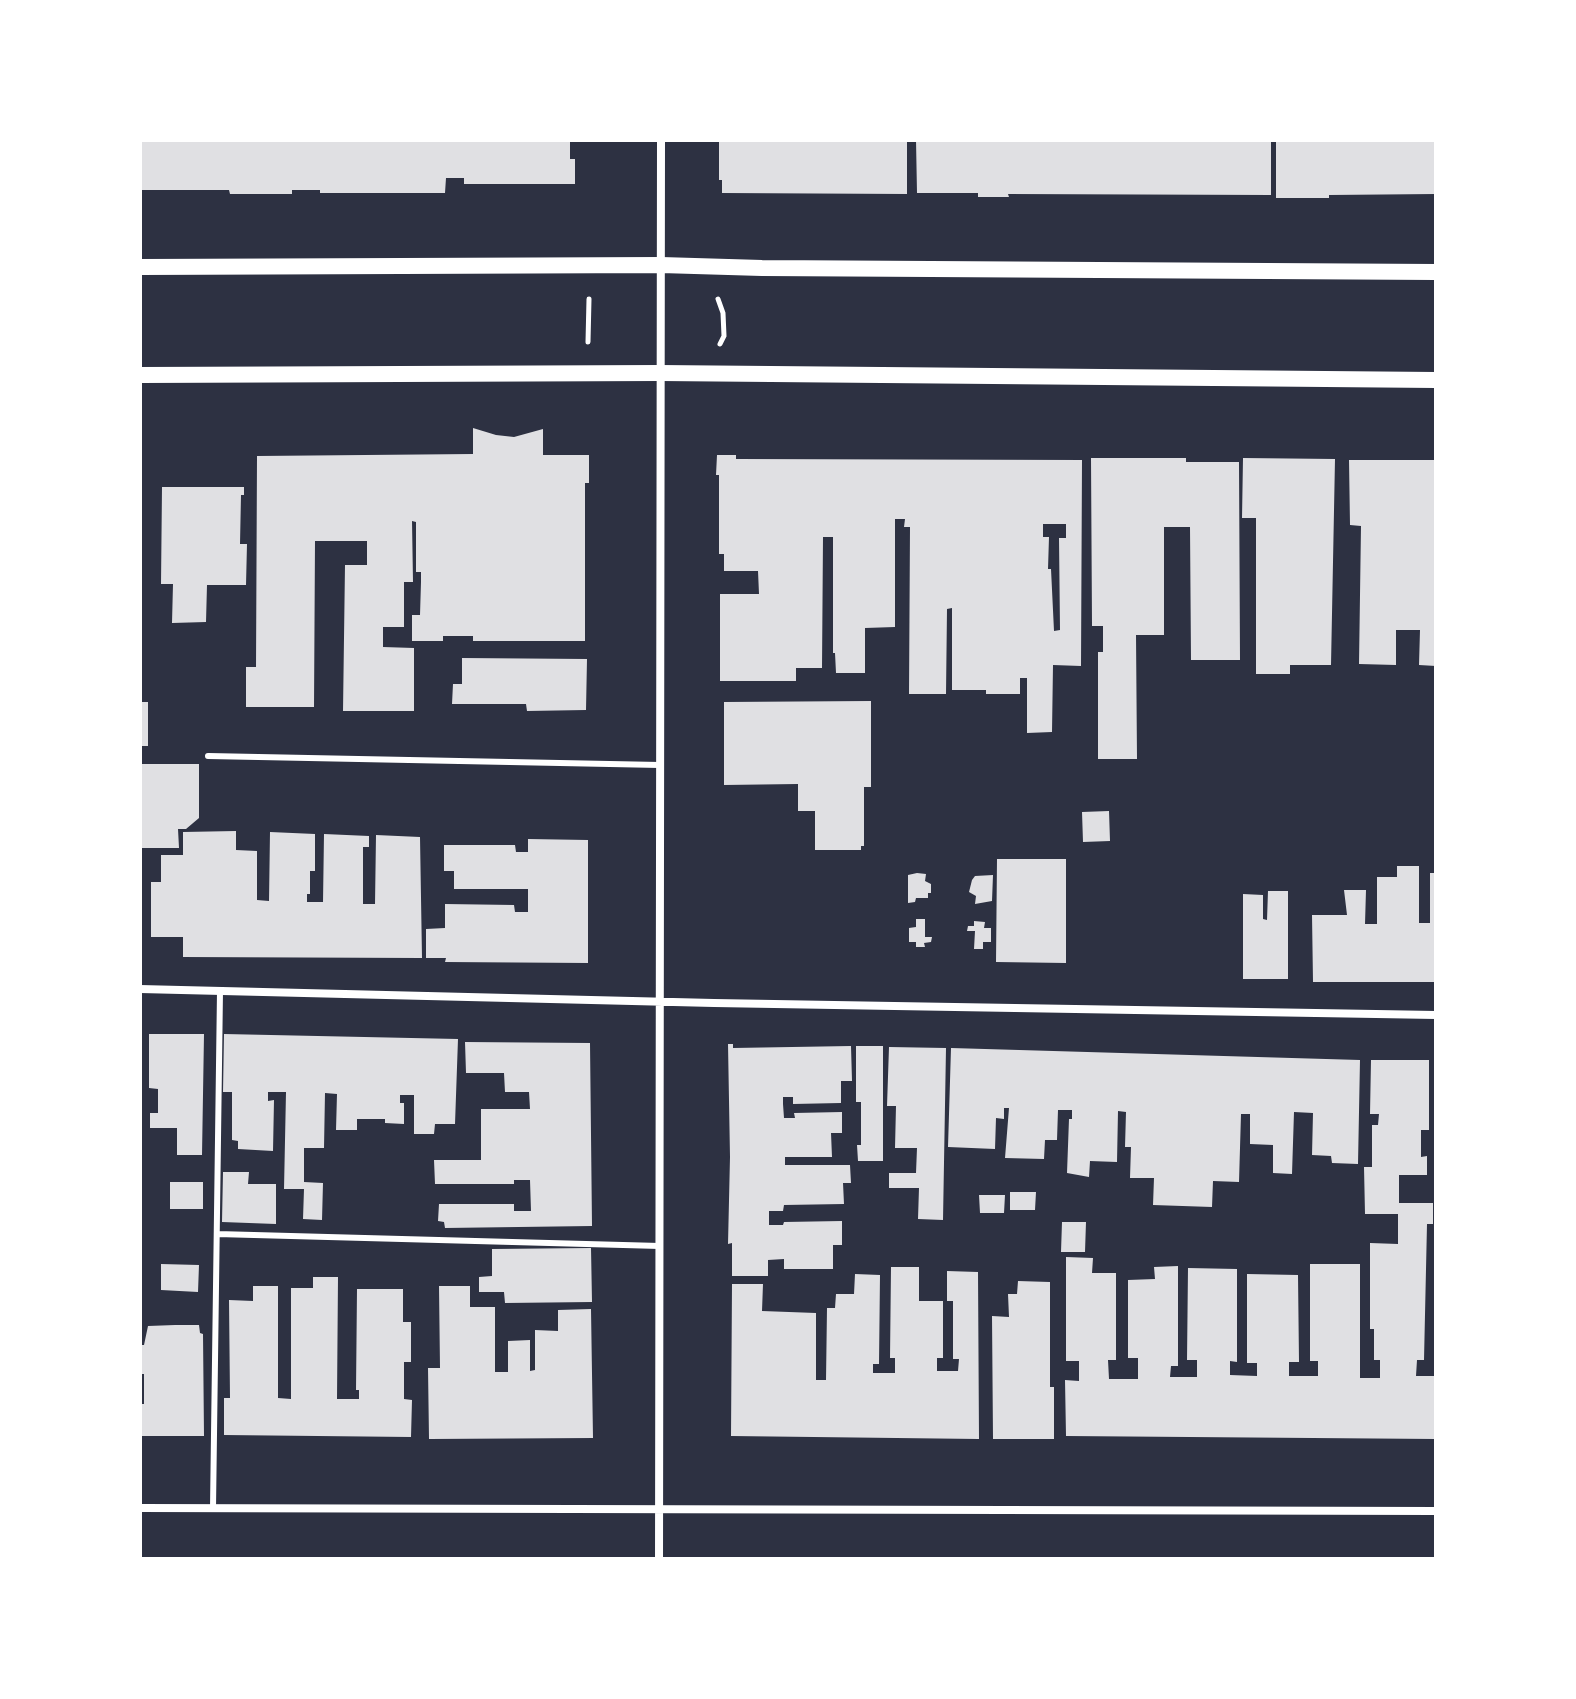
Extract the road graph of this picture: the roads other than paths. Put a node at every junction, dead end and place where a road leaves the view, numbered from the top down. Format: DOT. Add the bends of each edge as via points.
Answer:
graph roads {
  1 [pos="661,140"];
  2 [pos="661,265"];
  3 [pos="140,267"];
  4 [pos="1436,272"];
  5 [pos="660,373"];
  6 [pos="140,375"];
  7 [pos="1436,380"];
  8 [pos="208,756"];
  9 [pos="660,765"];
  10 [pos="140,989"];
  11 [pos="220,991"];
  12 [pos="660,1002"];
  13 [pos="1436,1015"];
  14 [pos="217,1234"];
  15 [pos="660,1246"];
  16 [pos="140,1508"];
  17 [pos="213,1508"];
  18 [pos="659,1509"];
  19 [pos="1436,1511"];
  20 [pos="659,1559"];
  1 -- 2 [label="street"];
  2 -- 3 [label="main road"];
  2 -- 4 [label="main road"];
  2 -- 5 [label="street"];
  5 -- 6 [label="main road"];
  5 -- 7 [label="main road"];
  5 -- 9 [label="street"];
  8 -- 9 [label="lane"];
  9 -- 12 [label="street"];
  10 -- 11 [label="street"];
  11 -- 12 [label="street"];
  11 -- 14 [label="lane"];
  12 -- 13 [label="street"];
  12 -- 15 [label="street"];
  14 -- 15 [label="lane"];
  14 -- 17 [label="lane"];
  15 -- 18 [label="street"];
  16 -- 17 [label="street"];
  17 -- 18 [label="street"];
  18 -- 19 [label="street"];
  18 -- 20 [label="street"];
}
